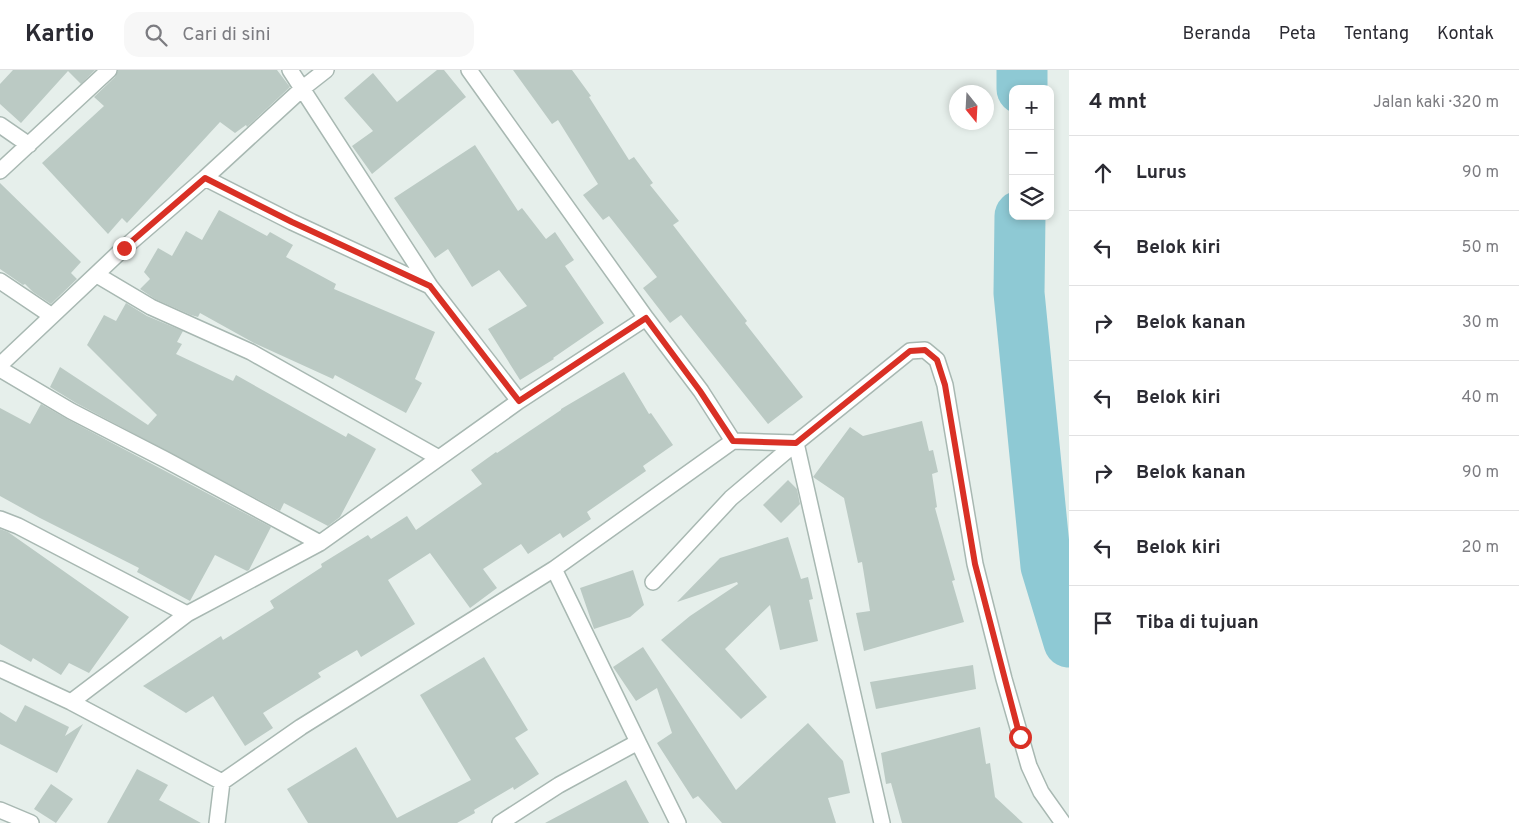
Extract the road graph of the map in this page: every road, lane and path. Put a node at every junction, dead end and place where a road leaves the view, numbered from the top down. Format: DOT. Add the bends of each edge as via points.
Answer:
graph roads {
  1 [pos="109,70"];
  2 [pos="290,70"];
  3 [pos="326,70"];
  4 [pos="469,70"];
  5 [pos="302,88"];
  6 [pos="0,125"];
  7 [pos="29,145"];
  8 [pos="0,171"];
  9 [pos="205,178"];
  10 [pos="97,275"];
  11 [pos="0,281"];
  12 [pos="430,286"];
  13 [pos="52,316"];
  14 [pos="646,318"];
  15 [pos="0,365"];
  16 [pos="0,369"];
  17 [pos="519,401"];
  18 [pos="733,441"];
  19 [pos="796,443"];
  20 [pos="439,458"];
  21 [pos="0,519"];
  22 [pos="320,543"];
  23 [pos="554,569"];
  24 [pos="652,582"];
  25 [pos="187,614"];
  26 [pos="0,669"];
  27 [pos="71,702"];
  28 [pos="638,742"];
  29 [pos="222,782"];
  30 [pos="0,810"];
  31 [pos="31,823"];
  32 [pos="217,823"];
  33 [pos="501,823"];
  34 [pos="678,823"];
  35 [pos="882,823"];
  36 [pos="1063,823"];
  1 -- 7 [label="street"];
  2 -- 5 [label="street"];
  3 -- 5 [label="street"];
  4 -- 14 [label="street"];
  5 -- 9 [label="street"];
  5 -- 12 [label="street"];
  6 -- 7 [label="street"];
  7 -- 8 [label="street"];
  9 -- 10 [label="street"];
  9 -- 12 [label="street"];
  10 -- 13 [label="street"];
  10 -- 20 [label="street" via="151,307 251,352"];
  11 -- 13 [label="street"];
  12 -- 17 [label="street"];
  13 -- 15 [label="street"];
  14 -- 17 [label="street"];
  14 -- 18 [label="street"];
  16 -- 22 [label="street" via="71,411"];
  17 -- 20 [label="street"];
  18 -- 19 [label="street"];
  18 -- 23 [label="street"];
  19 -- 24 [label="street" via="731,498"];
  19 -- 35 [label="street"];
  19 -- 36 [label="street" via="910,351 925,350 937,360 952,420 975,564 1012,708 1033,775"];
  20 -- 22 [label="street"];
  21 -- 25 [label="street"];
  22 -- 25 [label="street"];
  23 -- 28 [label="street"];
  23 -- 29 [label="street" via="301,727"];
  25 -- 27 [label="street"];
  26 -- 27 [label="street"];
  27 -- 29 [label="street"];
  28 -- 33 [label="street" via="559,785"];
  28 -- 34 [label="street"];
  29 -- 32 [label="street"];
  30 -- 31 [label="street"];
}
